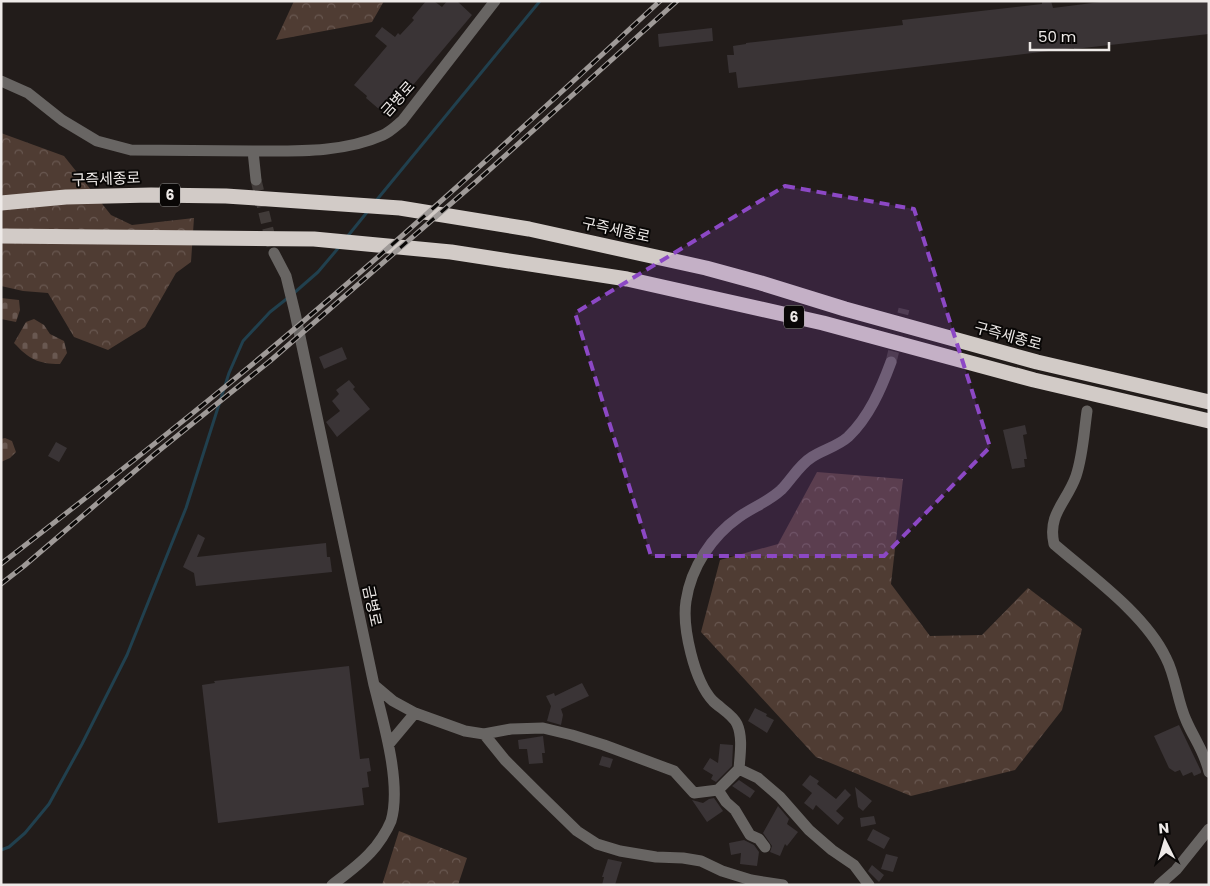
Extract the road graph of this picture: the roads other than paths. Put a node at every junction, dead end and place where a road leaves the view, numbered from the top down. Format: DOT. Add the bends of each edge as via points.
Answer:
graph roads {
  1 [pos="495,1"];
  2 [pos="1,81"];
  3 [pos="253,151"];
  4 [pos="256,180"];
  5 [pos="1,203"];
  6 [pos="1,236"];
  7 [pos="274,253"];
  8 [pos="891,362"];
  9 [pos="1209,402"];
  10 [pos="1087,410"];
  11 [pos="1209,421"];
  12 [pos="374,685"];
  13 [pos="414,713"];
  14 [pos="484,734"];
  15 [pos="389,744"];
  16 [pos="739,769"];
  17 [pos="1209,772"];
  18 [pos="718,790"];
  19 [pos="1209,829"];
  20 [pos="765,847"];
  21 [pos="332,885"];
  22 [pos="782,885"];
  23 [pos="869,885"];
  24 [pos="1159,885"];
  1 -- 3 [label="street, 금병로" via="402,122 384,134 354,145"];
  2 -- 3 [label="street, 금병로" via="28,93 62,120 97,141 132,150"];
  3 -- 4 [label="street"];
  5 -- 9 [label="highway, 구즉세종로 / 6" via="150,194 339,202 400,208 529,230 706,268 1037,362"];
  6 -- 11 [label="highway, 6" via="314,239 451,252 627,279 823,323 1034,380"];
  7 -- 12 [label="street, 금병로" via="286,276 295,313"];
  8 -- 16 [label="street" via="881,389 847,438 810,458 781,490 725,528 697,564 686,600 685,625 699,678 712,700 737,722 740,732"];
  10 -- 17 [label="street" via="1076,476 1053,518 1051,532 1054,544 1127,607 1150,632 1167,659 1186,720 1199,743"];
  12 -- 13 [label="street"];
  12 -- 15 [label="street, 금병로"];
  13 -- 14 [label="street" via="465,731"];
  13 -- 15 [label="street"];
  14 -- 18 [label="street" via="543,728 674,771 694,793"];
  14 -- 22 [label="street" via="504,760 547,802 577,831 597,844 656,857 700,861 751,880"];
  15 -- 21 [label="street, 금병로" via="394,794 391,821 371,853"];
  16 -- 18 [label="street"];
  16 -- 23 [label="street" via="758,778 780,797 809,830 854,865"];
  18 -- 20 [label="street" via="750,835"];
  19 -- 24 [label="street" via="1176,870"];
}
